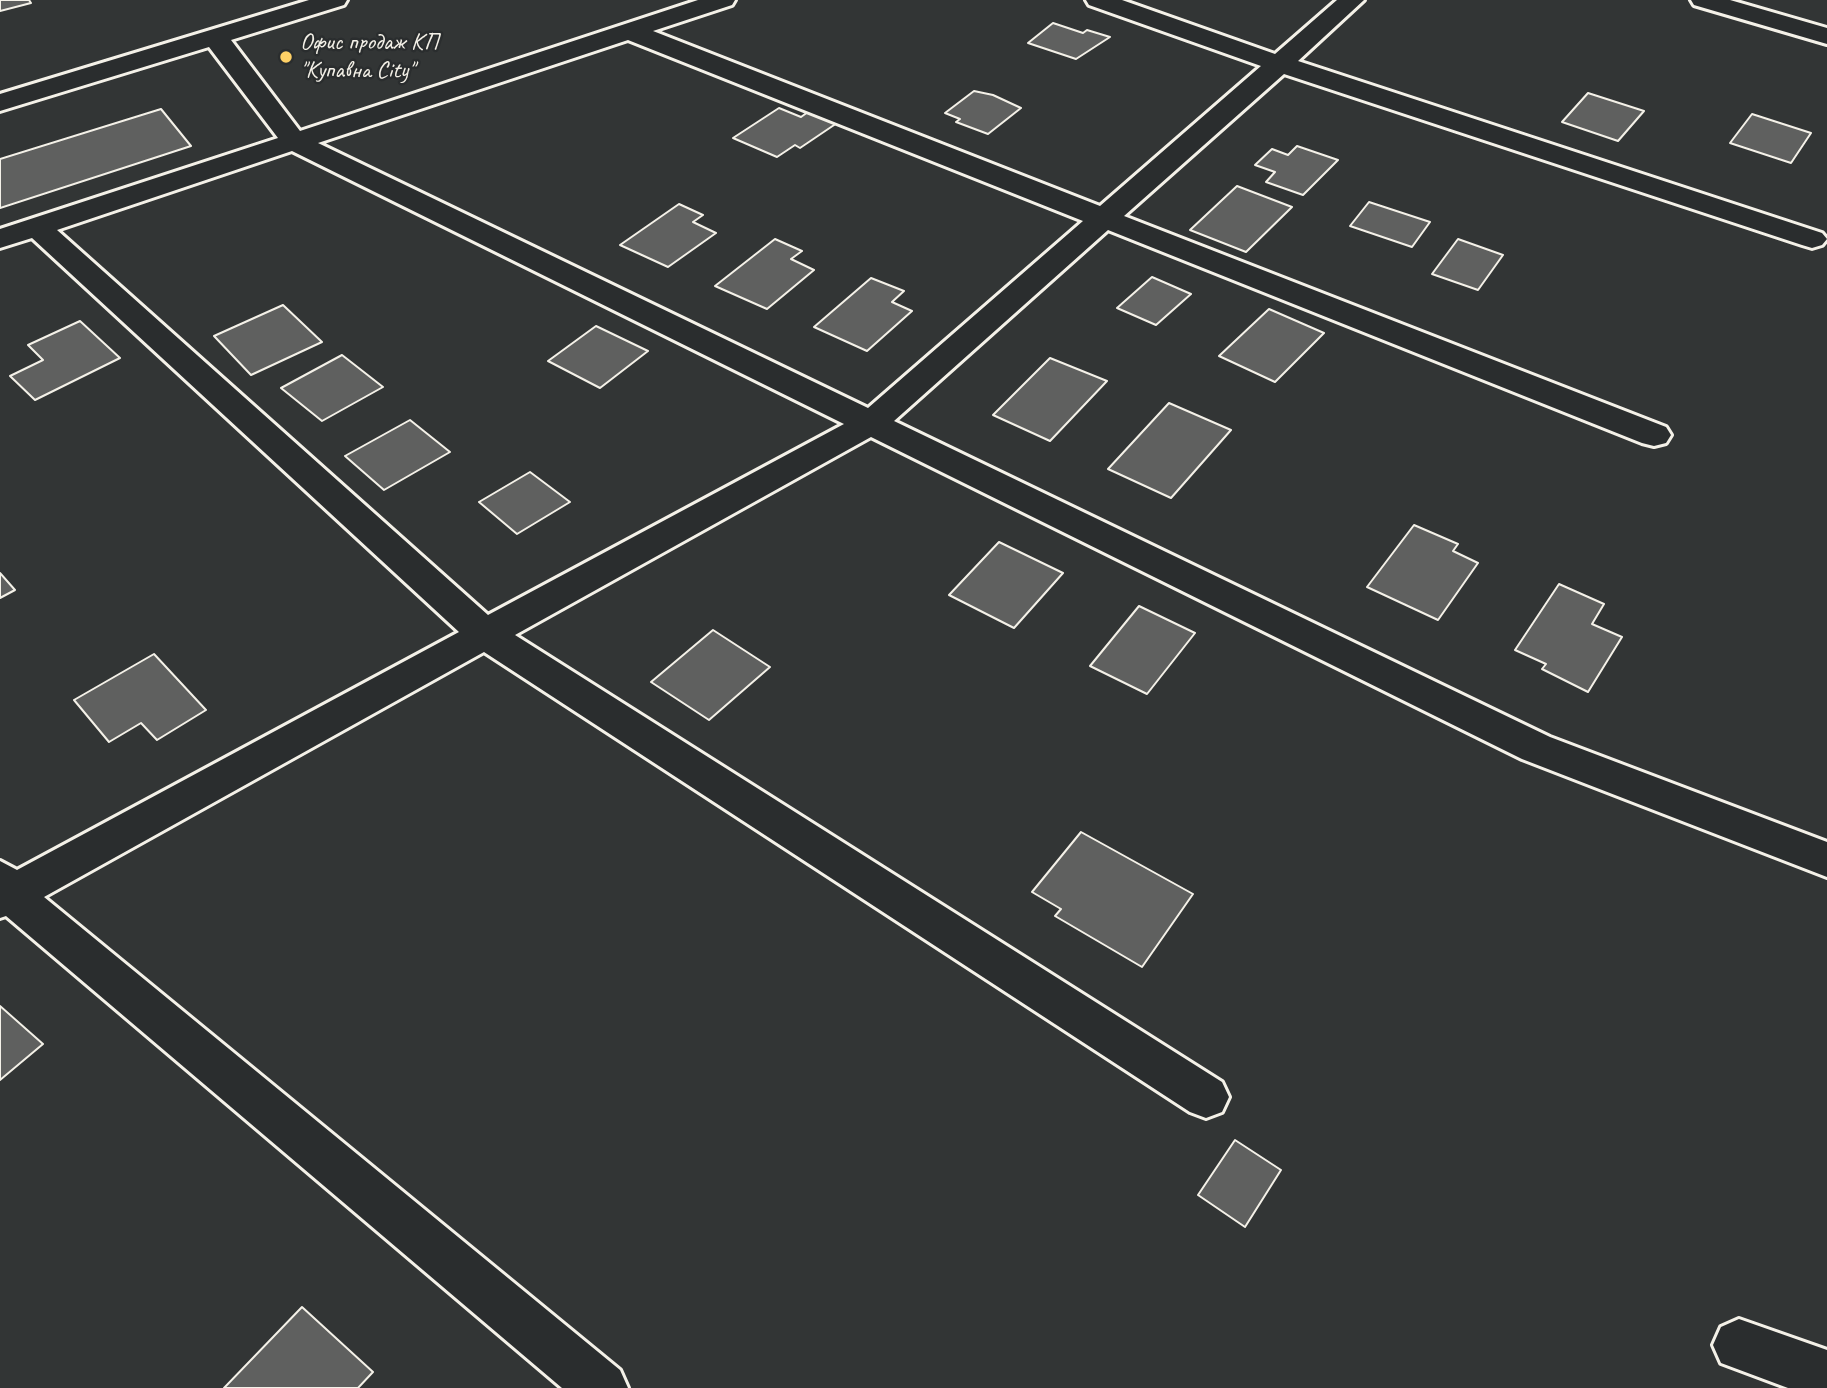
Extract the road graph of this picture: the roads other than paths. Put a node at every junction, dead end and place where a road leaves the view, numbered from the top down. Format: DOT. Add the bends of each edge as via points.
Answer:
graph roads {
  1 [pos="335,0"];
  2 [pos="723,0"];
  3 [pos="1098,0"];
  4 [pos="1352,0"];
  5 [pos="1703,0"];
  6 [pos="629,31"];
  7 [pos="1827,36"];
  8 [pos="215,37"];
  9 [pos="1280,64"];
  10 [pos="0,103"];
  11 [pos="295,142"];
  12 [pos="1103,219"];
  13 [pos="37,227"];
  14 [pos="0,239"];
  15 [pos="1812,239"];
  16 [pos="872,423"];
  17 [pos="1654,435"];
  18 [pos="485,634"];
  19 [pos="1827,860"];
  20 [pos="3,891"];
  21 [pos="1206,1097"];
  22 [pos="1739,1345"];
  23 [pos="1827,1376"];
  24 [pos="601,1388"];
  1 -- 8 [label="street"];
  2 -- 6 [label="street"];
  3 -- 9 [label="street"];
  4 -- 9 [label="street"];
  5 -- 7 [label="street"];
  6 -- 11 [label="street"];
  6 -- 12 [label="street"];
  8 -- 10 [label="street"];
  8 -- 11 [label="street"];
  9 -- 12 [label="street"];
  9 -- 15 [label="street"];
  11 -- 13 [label="street"];
  11 -- 16 [label="street"];
  12 -- 16 [label="street"];
  12 -- 17 [label="street"];
  13 -- 14 [label="street"];
  13 -- 18 [label="street"];
  16 -- 18 [label="street"];
  16 -- 19 [label="street" via="1536,748"];
  18 -- 20 [label="street"];
  18 -- 21 [label="street"];
  20 -- 24 [label="street"];
  22 -- 23 [label="street"];
}
